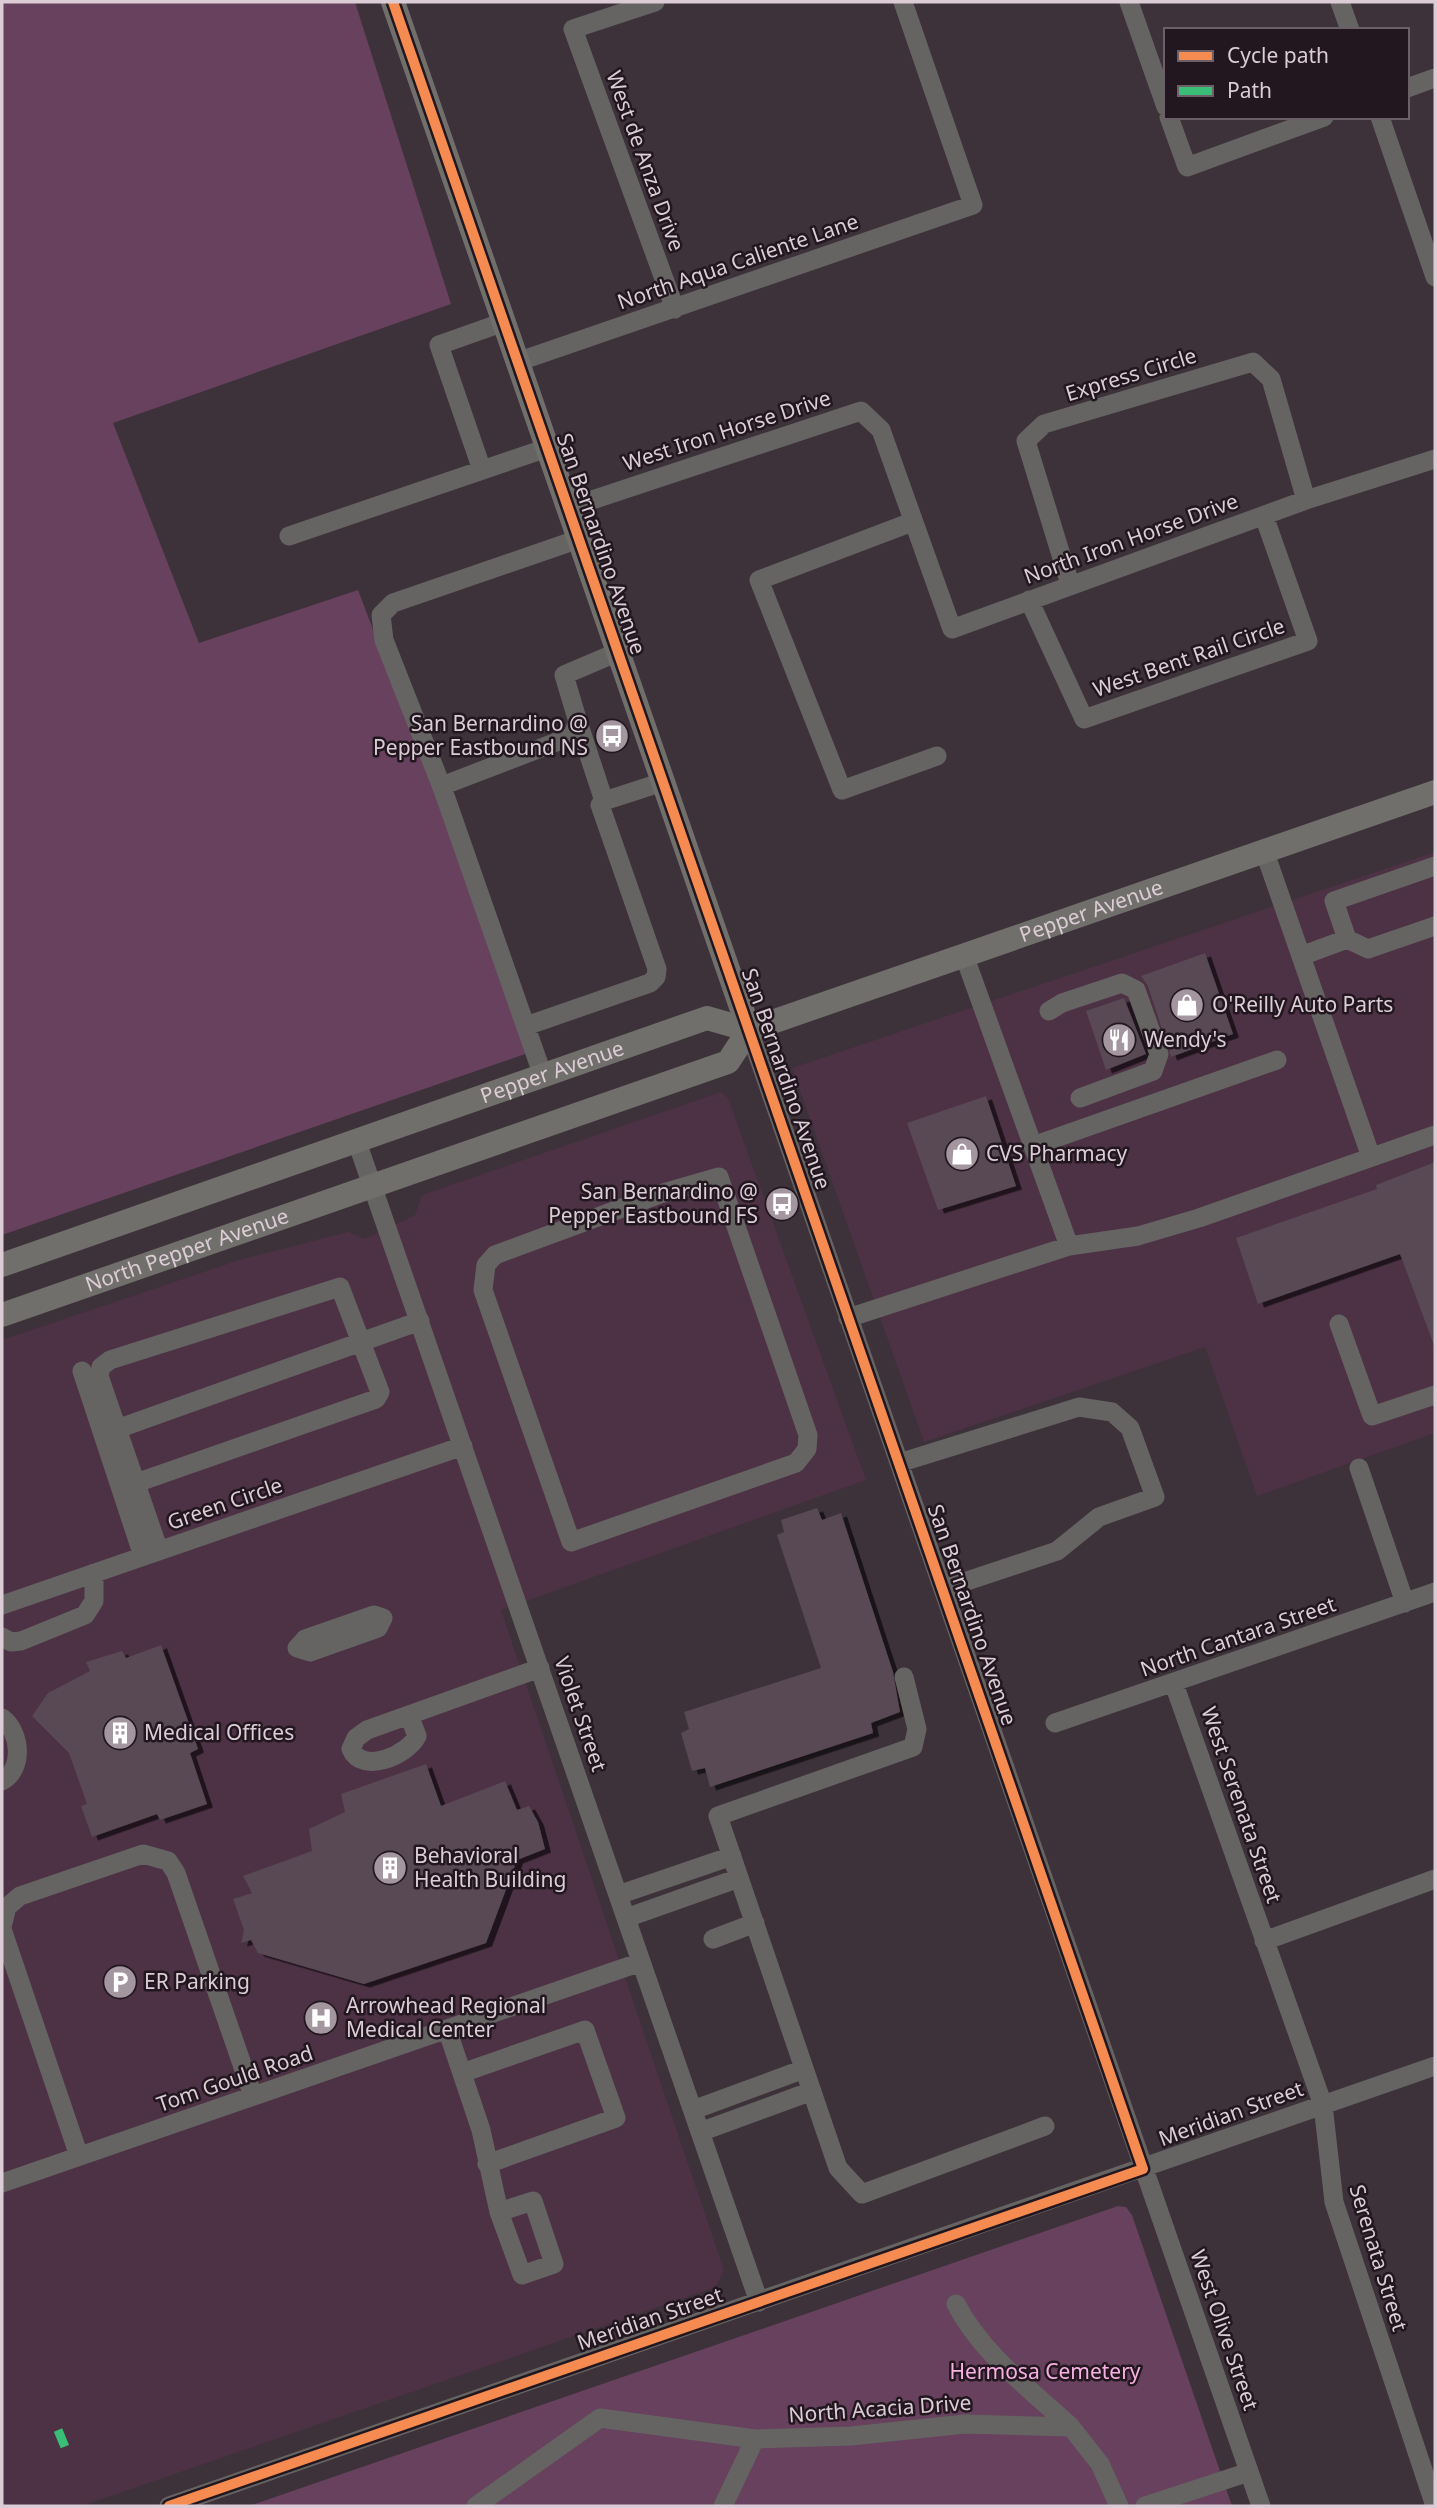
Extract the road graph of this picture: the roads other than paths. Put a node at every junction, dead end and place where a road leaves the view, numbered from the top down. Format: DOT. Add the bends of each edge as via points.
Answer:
graph roads {
  1 [pos="393,2"];
  2 [pos="655,2"];
  3 [pos="903,2"];
  4 [pos="1129,2"];
  5 [pos="1340,2"];
  6 [pos="1349,28"];
  7 [pos="1435,78"];
  8 [pos="1409,87"];
  9 [pos="1164,101"];
  10 [pos="1170,119"];
  11 [pos="1319,119"];
  12 [pos="1381,119"];
  13 [pos="1435,277"];
  14 [pos="675,309"];
  15 [pos="504,322"];
  16 [pos="517,362"];
  17 [pos="547,448"];
  18 [pos="1435,459"];
  19 [pos="482,470"];
  20 [pos="1306,500"];
  21 [pos="568,508"];
  22 [pos="1264,516"];
  23 [pos="912,522"];
  24 [pos="289,536"];
  25 [pos="579,539"];
  26 [pos="1070,584"];
  27 [pos="1029,600"];
  28 [pos="618,652"];
  29 [pos="578,722"];
  30 [pos="937,756"];
  31 [pos="663,782"];
  32 [pos="443,790"];
  33 [pos="1435,792"];
  34 [pos="604,801"];
  35 [pos="1264,850"];
  36 [pos="1435,866"];
  37 [pos="1435,926"];
  38 [pos="1347,939"];
  39 [pos="964,955"];
  40 [pos="1301,956"];
  41 [pos="1049,1011"];
  42 [pos="526,1026"];
  43 [pos="749,1030"];
  44 [pos="1278,1060"];
  45 [pos="543,1076"];
  46 [pos="1080,1098"];
  47 [pos="1435,1135"];
  48 [pos="357,1142"];
  49 [pos="1033,1146"];
  50 [pos="1371,1157"];
  51 [pos="373,1186"];
  52 [pos="1069,1246"];
  53 [pos="2,1265"];
  54 [pos="761,1297"];
  55 [pos="2,1315"];
  56 [pos="848,1318"];
  57 [pos="420,1321"];
  58 [pos="1339,1324"];
  59 [pos="362,1343"];
  60 [pos="82,1371"];
  61 [pos="1435,1395"];
  62 [pos="117,1429"];
  63 [pos="463,1446"];
  64 [pos="899,1464"];
  65 [pos="1359,1468"];
  66 [pos="136,1483"];
  67 [pos="151,1553"];
  68 [pos="94,1573"];
  69 [pos="943,1589"];
  70 [pos="1435,1592"];
  71 [pos="1405,1603"];
  72 [pos="2,1605"];
  73 [pos="2,1637"];
  74 [pos="540,1668"];
  75 [pos="904,1677"];
  76 [pos="1174,1684"];
  77 [pos="410,1715"];
  78 [pos="2,1718"];
  79 [pos="1055,1723"];
  80 [pos="2,1781"];
  81 [pos="732,1856"];
  82 [pos="739,1878"];
  83 [pos="1435,1879"];
  84 [pos="618,1895"];
  85 [pos="626,1918"];
  86 [pos="755,1923"];
  87 [pos="2,1928"];
  88 [pos="713,1939"];
  89 [pos="1264,1941"];
  90 [pos="641,1962"];
  91 [pos="447,2029"];
  92 [pos="1435,2066"];
  93 [pos="804,2069"];
  94 [pos="462,2073"];
  95 [pos="812,2091"];
  96 [pos="253,2096"];
  97 [pos="1323,2105"];
  98 [pos="693,2110"];
  99 [pos="1045,2126"];
  100 [pos="700,2132"];
  101 [pos="79,2156"];
  102 [pos="487,2164"];
  103 [pos="1143,2169"];
  104 [pos="2,2183"];
  105 [pos="499,2212"];
  106 [pos="758,2302"];
  107 [pos="956,2304"];
  108 [pos="1071,2427"];
  109 [pos="755,2439"];
  110 [pos="1249,2472"];
  111 [pos="169,2506"];
  112 [pos="475,2506"];
  113 [pos="723,2506"];
  114 [pos="1119,2506"];
  115 [pos="1145,2506"];
  116 [pos="1261,2506"];
  117 [pos="1435,2506"];
  1 -- 15 [label="main road, San Bernardino Avenue"];
  2 -- 14 [label="street, West de Anza Drive" via="573,29"];
  3 -- 14 [label="street, North Aqua Caliente Lane" via="973,205"];
  4 -- 9 [label="street"];
  5 -- 6 [label="street"];
  7 -- 8 [label="street"];
  10 -- 11 [label="street" via="1187,167"];
  12 -- 13 [label="street"];
  14 -- 16 [label="street, North Aqua Caliente Lane"];
  15 -- 16 [label="main road, San Bernardino Avenue"];
  15 -- 19 [label="street" via="439,345"];
  16 -- 17 [label="main road, San Bernardino Avenue"];
  17 -- 19 [label="street"];
  17 -- 21 [label="main road, San Bernardino Avenue"];
  18 -- 20 [label="street, North Iron Horse Drive"];
  19 -- 24 [label="street"];
  20 -- 22 [label="street, North Iron Horse Drive"];
  20 -- 26 [label="street, Express Circle" via="1270,379 1253,362 1044,424 1026,441"];
  21 -- 23 [label="street, West Iron Horse Drive" via="861,411 881,430"];
  21 -- 25 [label="main road, San Bernardino Avenue"];
  22 -- 26 [label="street, North Iron Horse Drive"];
  22 -- 27 [label="street, West Bent Rail Circle" via="1308,641 1084,719"];
  23 -- 27 [label="street, North Iron Horse Drive" via="952,629"];
  23 -- 30 [label="street" via="759,580 842,790"];
  25 -- 28 [label="main road, San Bernardino Avenue"];
  25 -- 32 [label="street" via="393,603 381,615 384,640"];
  26 -- 27 [label="street, North Iron Horse Drive"];
  28 -- 29 [label="street" via="564,675"];
  28 -- 31 [label="main road, San Bernardino Avenue"];
  29 -- 32 [label="street" via="572,736 563,742 447,783"];
  29 -- 34 [label="street"];
  31 -- 34 [label="street"];
  31 -- 43 [label="main road, San Bernardino Avenue"];
  32 -- 42 [label="street"];
  33 -- 35 [label="main road, Pepper Avenue"];
  34 -- 42 [label="street" via="600,806 656,977"];
  35 -- 39 [label="main road, Pepper Avenue"];
  35 -- 40 [label="street"];
  36 -- 38 [label="street" via="1334,901"];
  37 -- 38 [label="street" via="1368,948"];
  38 -- 40 [label="street"];
  39 -- 43 [label="main road, Pepper Avenue"];
  39 -- 49 [label="street"];
  40 -- 50 [label="street"];
  41 -- 46 [label="street" via="1122,983 1136,990 1159,1054 1153,1071"];
  42 -- 45 [label="street"];
  43 -- 45 [label="main road, Pepper Avenue" via="707,1018"];
  43 -- 51 [label="main road" via="728,1062"];
  43 -- 56 [label="street, San Bernardino Avenue"];
  44 -- 49 [label="street"];
  45 -- 48 [label="main road, Pepper Avenue"];
  47 -- 50 [label="street"];
  48 -- 51 [label="street, Violet Street"];
  48 -- 53 [label="main road"];
  49 -- 52 [label="street"];
  50 -- 52 [label="street" via="1138,1236"];
  51 -- 55 [label="main road, North Pepper Avenue"];
  51 -- 57 [label="street, Violet Street"];
  52 -- 56 [label="street"];
  54 -- 54 [label="street" via="719,1177 531,1241 495,1255 486,1265 483,1290 572,1542 803,1457 808,1435"];
  56 -- 64 [label="street, San Bernardino Avenue"];
  57 -- 59 [label="street"];
  57 -- 63 [label="street, Violet Street"];
  58 -- 61 [label="street" via="1372,1416"];
  59 -- 62 [label="street"];
  59 -- 62 [label="street" via="340,1287 110,1360 99,1376"];
  59 -- 66 [label="street" via="380,1392 376,1399"];
  60 -- 67 [label="street"];
  62 -- 66 [label="street"];
  63 -- 67 [label="street, Green Circle"];
  63 -- 74 [label="street, Violet Street"];
  64 -- 69 [label="street, San Bernardino Avenue"];
  64 -- 69 [label="street" via="1080,1407 1112,1412 1130,1428 1155,1497 1099,1517 1057,1551"];
  65 -- 71 [label="street"];
  66 -- 67 [label="street"];
  67 -- 68 [label="street, Green Circle"];
  68 -- 72 [label="street, Green Circle"];
  68 -- 73 [label="street" via="94,1601 82,1619 16,1642"];
  69 -- 103 [label="street, San Bernardino Avenue"];
  70 -- 71 [label="street, North Cantara Street"];
  71 -- 76 [label="street, North Cantara Street"];
  74 -- 77 [label="street"];
  74 -- 84 [label="street, Violet Street"];
  75 -- 81 [label="street" via="917,1729 913,1747 718,1816"];
  76 -- 79 [label="street, North Cantara Street"];
  76 -- 89 [label="street, West Serenata Street"];
  78 -- 80 [label="street" via="11,1729 18,1754 15,1767"];
  81 -- 82 [label="street"];
  81 -- 84 [label="street"];
  82 -- 85 [label="street"];
  82 -- 86 [label="street"];
  83 -- 89 [label="street"];
  84 -- 85 [label="street, Violet Street"];
  85 -- 90 [label="street, Violet Street"];
  86 -- 88 [label="street"];
  86 -- 93 [label="street"];
  87 -- 96 [label="street" via="7,1907 20,1896 143,1854 168,1861"];
  87 -- 101 [label="street"];
  89 -- 97 [label="street, Serenata Street"];
  90 -- 91 [label="street, Tom Gould Road"];
  90 -- 98 [label="street, Violet Street"];
  91 -- 94 [label="street"];
  91 -- 96 [label="street, Tom Gould Road"];
  92 -- 97 [label="street, Meridian Street"];
  93 -- 95 [label="street"];
  93 -- 98 [label="street"];
  94 -- 102 [label="street"];
  94 -- 102 [label="street" via="585,2030 616,2118"];
  95 -- 99 [label="street" via="838,2168 862,2194"];
  95 -- 100 [label="street"];
  96 -- 101 [label="street, Tom Gould Road"];
  97 -- 103 [label="street, Meridian Street"];
  97 -- 117 [label="street, Serenata Street" via="1334,2202"];
  98 -- 100 [label="street, Violet Street"];
  100 -- 106 [label="street, Violet Street"];
  101 -- 104 [label="street, Tom Gould Road"];
  102 -- 105 [label="street"];
  103 -- 106 [label="street, Meridian Street"];
  103 -- 110 [label="street, West Olive Street"];
  106 -- 111 [label="street, Meridian Street"];
  107 -- 108 [label="street" via="993,2356"];
  108 -- 109 [label="street, North Acacia Drive" via="965,2424 851,2436"];
  108 -- 114 [label="street" via="1100,2465"];
  109 -- 112 [label="street, North Acacia Drive" via="600,2418"];
  109 -- 113 [label="street"];
  110 -- 115 [label="street"];
  110 -- 116 [label="street, West Olive Street"];
}
